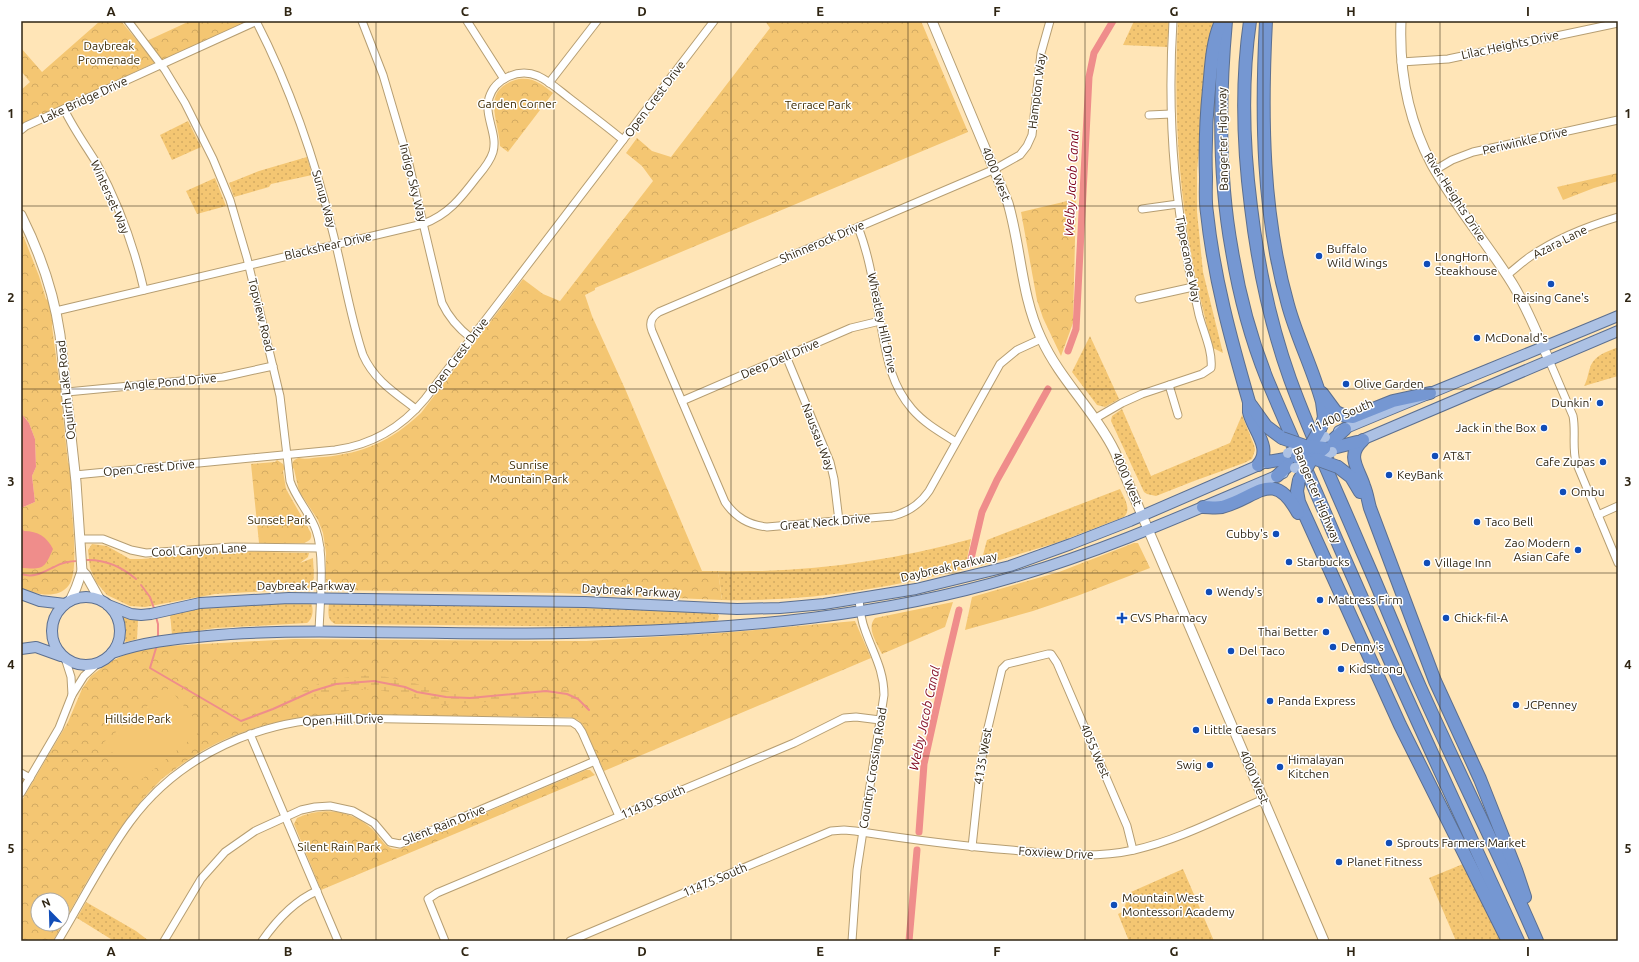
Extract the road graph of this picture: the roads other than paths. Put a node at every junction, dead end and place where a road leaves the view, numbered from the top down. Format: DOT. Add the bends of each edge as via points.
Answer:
graph roads {
  1 [pos="128,21"];
  2 [pos="257,21"];
  3 [pos="362,21"];
  4 [pos="467,21"];
  5 [pos="597,21"];
  6 [pos="714,21"];
  7 [pos="932,21"];
  8 [pos="1050,21"];
  9 [pos="1173,21"];
  10 [pos="1222,21"];
  11 [pos="1226,21"];
  12 [pos="1250,21"];
  13 [pos="1266,21"];
  14 [pos="1401,21"];
  15 [pos="1618,23"];
  16 [pos="1401,62"];
  17 [pos="161,65"];
  18 [pos="504,79"];
  19 [pos="549,83"];
  20 [pos="64,110"];
  21 [pos="1171,114"];
  22 [pos="1149,115"];
  23 [pos="1618,120"];
  24 [pos="21,130"];
  25 [pos="623,140"];
  26 [pos="995,169"];
  27 [pos="1435,170"];
  28 [pos="1178,204"];
  29 [pos="1142,209"];
  30 [pos="21,215"];
  31 [pos="1618,217"];
  32 [pos="423,224"];
  33 [pos="858,227"];
  34 [pos="336,244"];
  35 [pos="248,265"];
  36 [pos="1507,276"];
  37 [pos="1193,287"];
  38 [pos="144,290"];
  39 [pos="1139,299"];
  40 [pos="56,311"];
  41 [pos="1618,316"];
  42 [pos="651,319"];
  43 [pos="880,321"];
  44 [pos="1618,331"];
  45 [pos="471,338"];
  46 [pos="1041,339"];
  47 [pos="1544,348"];
  48 [pos="786,356"];
  49 [pos="1549,360"];
  50 [pos="273,366"];
  51 [pos="1169,385"];
  52 [pos="1317,385"];
  53 [pos="67,392"];
  54 [pos="1430,393"];
  55 [pos="682,401"];
  56 [pos="1249,402"];
  57 [pos="416,409"];
  58 [pos="1178,415"];
  59 [pos="1096,418"];
  60 [pos="1345,429"];
  61 [pos="1360,441"];
  62 [pos="956,442"];
  63 [pos="1327,443"];
  64 [pos="1308,445"];
  65 [pos="287,455"];
  66 [pos="1291,460"];
  67 [pos="1313,460"];
  68 [pos="1262,464"];
  69 [pos="75,475"];
  70 [pos="1277,476"];
  71 [pos="1618,506"];
  72 [pos="1203,507"];
  73 [pos="1370,508"];
  74 [pos="1142,515"];
  75 [pos="1598,515"];
  76 [pos="839,521"];
  77 [pos="1149,530"];
  78 [pos="1313,534"];
  79 [pos="80,544"];
  80 [pos="320,548"];
  81 [pos="1618,563"];
  82 [pos="82,571"];
  83 [pos="21,594"];
  84 [pos="321,598"];
  85 [pos="859,600"];
  86 [pos="67,602"];
  87 [pos="104,602"];
  88 [pos="860,612"];
  89 [pos="320,632"];
  90 [pos="21,649"];
  91 [pos="112,653"];
  92 [pos="64,658"];
  93 [pos="98,663"];
  94 [pos="1004,666"];
  95 [pos="72,695"];
  96 [pos="880,720"];
  97 [pos="250,734"];
  98 [pos="595,761"];
  99 [pos="21,773"];
  100 [pos="30,778"];
  101 [pos="21,793"];
  102 [pos="1264,799"];
  103 [pos="619,816"];
  104 [pos="286,817"];
  105 [pos="863,832"];
  106 [pos="972,847"];
  107 [pos="1133,850"];
  108 [pos="317,891"];
  109 [pos="1529,924"];
  110 [pos="58,941"];
  111 [pos="164,941"];
  112 [pos="262,941"];
  113 [pos="338,941"];
  114 [pos="445,941"];
  115 [pos="570,941"];
  116 [pos="852,941"];
  117 [pos="1324,941"];
  118 [pos="1508,941"];
  119 [pos="1518,941"];
  120 [pos="1537,941"];
  1 -- 17 [label="street, Topview Road"];
  2 -- 17 [label="street, Lake Bridge Drive"];
  2 -- 34 [label="street, Sunup Way" via="303,130"];
  3 -- 32 [label="street, Indigo Sky Way" via="383,75 408,160"];
  4 -- 18 [label="street"];
  5 -- 19 [label="street"];
  6 -- 25 [label="street, Open Crest Drive"];
  7 -- 26 [label="main road, 4000 West"];
  8 -- 26 [label="street, Hampton Way" via="1041,53 1032,135 1020,155"];
  9 -- 21 [label="street, Tippecanoe Way"];
  10 -- 56 [label="highway" via="1214,51 1207,115 1206,212 1216,279"];
  11 -- 119 [label="highway, Bangerter Highway" via="1221,167 1232,253 1252,334 1267,378 1345,560"];
  12 -- 109 [label="highway, Bangerter Highway" via="1243,107 1248,182 1256,250 1279,345 1309,426 1421,688"];
  13 -- 52 [label="highway" via="1263,100 1271,220 1288,305"];
  14 -- 16 [label="main road, River Heights Drive"];
  15 -- 16 [label="street, Lilac Heights Drive" via="1448,59"];
  16 -- 27 [label="main road, River Heights Drive" via="1413,119"];
  17 -- 20 [label="street, Lake Bridge Drive"];
  17 -- 35 [label="street, Topview Road" via="192,115 213,159 230,200"];
  18 -- 19 [label="street" via="515,74 527,73"];
  18 -- 32 [label="street, Blackshear Drive" via="493,90 488,104 494,143 489,161 455,206"];
  19 -- 25 [label="street"];
  20 -- 24 [label="street, Lake Bridge Drive"];
  20 -- 38 [label="street, Winterset Way" via="97,165 115,203"];
  21 -- 22 [label="street"];
  21 -- 28 [label="street, Tippecanoe Way"];
  23 -- 27 [label="street, Periwinkle Drive" via="1473,152"];
  25 -- 45 [label="street, Open Crest Drive"];
  26 -- 33 [label="street, Shinnerock Drive"];
  26 -- 46 [label="main road, 4000 West" via="1011,212 1030,307"];
  27 -- 36 [label="main road, River Heights Drive"];
  28 -- 29 [label="street"];
  28 -- 37 [label="street, Tippecanoe Way"];
  30 -- 40 [label="main road, Oquirrh Lake Road" via="43,267"];
  31 -- 36 [label="street, Azara Lane" via="1588,227 1552,244 1531,256"];
  32 -- 34 [label="street, Blackshear Drive"];
  32 -- 45 [label="street, Indigo Sky Way" via="442,303 456,326"];
  33 -- 42 [label="street, Shinnerock Drive" via="659,312"];
  33 -- 43 [label="street, Wheatley Hill Drive" via="867,251"];
  34 -- 35 [label="street, Blackshear Drive"];
  34 -- 57 [label="street, Sunup Way" via="360,347 366,362 380,381"];
  35 -- 38 [label="street, Blackshear Drive"];
  35 -- 50 [label="street, Topview Road"];
  36 -- 47 [label="main road, River Heights Drive" via="1524,303"];
  37 -- 39 [label="street"];
  37 -- 51 [label="street, Tippecanoe Way" via="1211,358 1211,368 1202,374"];
  38 -- 40 [label="street, Blackshear Drive"];
  40 -- 53 [label="main road, Oquirrh Lake Road"];
  41 -- 47 [label="main road, 11400 South"];
  42 -- 55 [label="street, Great Neck Drive" via="652,332"];
  43 -- 48 [label="street, Deep Dell Drive" via="858,326"];
  43 -- 62 [label="street, Wheatley Hill Drive" via="889,365 900,393 923,420"];
  44 -- 49 [label="main road"];
  45 -- 57 [label="street, Open Crest Drive"];
  46 -- 59 [label="main road, 4000 West" via="1057,367"];
  46 -- 62 [label="street, Great Neck Drive" via="1012,352 1000,364"];
  47 -- 49 [label="main road, River Heights Drive"];
  47 -- 54 [label="main road, 11400 South"];
  48 -- 55 [label="street, Deep Dell Drive"];
  48 -- 76 [label="street, Naussau Way" via="828,458 834,478"];
  49 -- 61 [label="main road"];
  49 -- 75 [label="street" via="1573,416 1576,462"];
  50 -- 53 [label="street, Angle Pond Drive" via="229,376"];
  50 -- 65 [label="street, Topview Road" via="280,396"];
  51 -- 58 [label="street"];
  51 -- 59 [label="street, Tippecanoe Way" via="1132,398"];
  52 -- 54 [label="highway" via="1334,409 1348,417 1392,401"];
  52 -- 63 [label="highway" via="1324,411"];
  53 -- 69 [label="main road, Oquirrh Lake Road"];
  54 -- 60 [label="main road, 11400 South"];
  55 -- 76 [label="street, Great Neck Drive" via="722,496 739,518 767,527"];
  56 -- 64 [label="highway, bridge" via="1266,426 1282,438"];
  56 -- 68 [label="highway" via="1249,412 1264,448"];
  57 -- 65 [label="street, Open Crest Drive" via="394,428 368,442 343,449"];
  59 -- 74 [label="main road, 4000 West" via="1106,433"];
  60 -- 63 [label="highway"];
  61 -- 63 [label="highway"];
  61 -- 73 [label="highway" via="1355,449 1354,458"];
  62 -- 76 [label="street, Great Neck Drive" via="926,496 914,507 893,516"];
  63 -- 64 [label="highway, bridge"];
  63 -- 64 [label="highway, bridge"];
  63 -- 67 [label="highway, bridge"];
  64 -- 66 [label="highway, bridge"];
  65 -- 69 [label="street, Open Crest Drive"];
  65 -- 80 [label="street, Topview Road" via="292,488 313,522"];
  66 -- 67 [label="highway, bridge"];
  66 -- 68 [label="highway"];
  66 -- 70 [label="highway"];
  67 -- 73 [label="highway, bridge" via="1338,467 1354,480"];
  67 -- 78 [label="highway, bridge" via="1299,480 1297,491"];
  68 -- 74 [label="main road"];
  69 -- 79 [label="main road, Oquirrh Lake Road"];
  70 -- 72 [label="main road"];
  71 -- 75 [label="street"];
  72 -- 77 [label="main road"];
  72 -- 78 [label="highway" via="1221,507 1260,490 1275,489 1289,498"];
  73 -- 109 [label="highway" via="1435,681 1480,779 1516,870 1527,903"];
  74 -- 77 [label="main road, 4000 West"];
  74 -- 85 [label="main road, Daybreak Parkway" via="1010,566"];
  75 -- 81 [label="street"];
  77 -- 88 [label="main road" via="1013,578 948,595"];
  77 -- 102 [label="main road, 4000 West"];
  78 -- 118 [label="highway" via="1400,726"];
  79 -- 80 [label="street, Cool Canyon Lane" via="103,539 146,553 232,547"];
  79 -- 82 [label="main road, Oquirrh Lake Road"];
  80 -- 84 [label="street, Topview Road"];
  82 -- 86 [label="main road, Oquirrh Lake Road" via="76,588"];
  82 -- 87 [label="main road, Oquirrh Lake Road"];
  83 -- 86 [label="main road" via="40,601"];
  84 -- 85 [label="main road, Daybreak Parkway" via="585,602 744,609"];
  84 -- 87 [label="main road, Daybreak Parkway" via="190,604 146,615 131,614"];
  84 -- 89 [label="street, Topview Road"];
  85 -- 88 [label="street, Country Crossing Road"];
  86 -- 87 [label="main road" via="82,597"];
  86 -- 92 [label="main road" via="56,614 52,626 52,640"];
  87 -- 91 [label="main road" via="117,617 120,629 118,642"];
  88 -- 89 [label="main road" via="768,622 611,632"];
  88 -- 96 [label="street, Country Crossing Road" via="884,681"];
  89 -- 91 [label="main road" via="248,633 171,640 139,644"];
  90 -- 92 [label="main road" via="41,648"];
  91 -- 93 [label="main road"];
  92 -- 93 [label="main road" via="81,665"];
  92 -- 95 [label="street" via="71,677"];
  93 -- 95 [label="street" via="84,676"];
  94 -- 106 [label="street, 4135 West" via="981,763"];
  94 -- 107 [label="street, 4055 West" via="1051,654 1127,826"];
  95 -- 100 [label="street" via="59,728"];
  96 -- 103 [label="street, 11430 South" via="856,717 839,720 794,743"];
  96 -- 105 [label="street, Country Crossing Road"];
  97 -- 98 [label="street, Open Hill Drive" via="285,724 329,718 567,722 580,728"];
  97 -- 104 [label="street"];
  97 -- 110 [label="street, Open Hill Drive" via="200,758 153,796 121,834"];
  98 -- 103 [label="street, Open Hill Drive"];
  98 -- 104 [label="street, Silent Rain Drive" via="400,844 390,842 367,818 346,808 315,807"];
  99 -- 100 [label="street"];
  100 -- 101 [label="street"];
  102 -- 107 [label="street, Foxview Drive" via="1171,839"];
  102 -- 117 [label="main road, 4000 West"];
  103 -- 114 [label="street, 11430 South" via="428,899"];
  104 -- 108 [label="street"];
  104 -- 111 [label="street, Silent Rain Drive" via="244,837 216,860 194,889"];
  105 -- 106 [label="street, Foxview Drive"];
  105 -- 115 [label="street, 11475 South" via="831,831"];
  105 -- 116 [label="street, Country Crossing Road" via="857,870"];
  106 -- 107 [label="street, Foxview Drive" via="1072,856"];
  108 -- 112 [label="street" via="295,904"];
  108 -- 113 [label="street"];
  109 -- 120 [label="highway, Bangerter Highway"];
}
